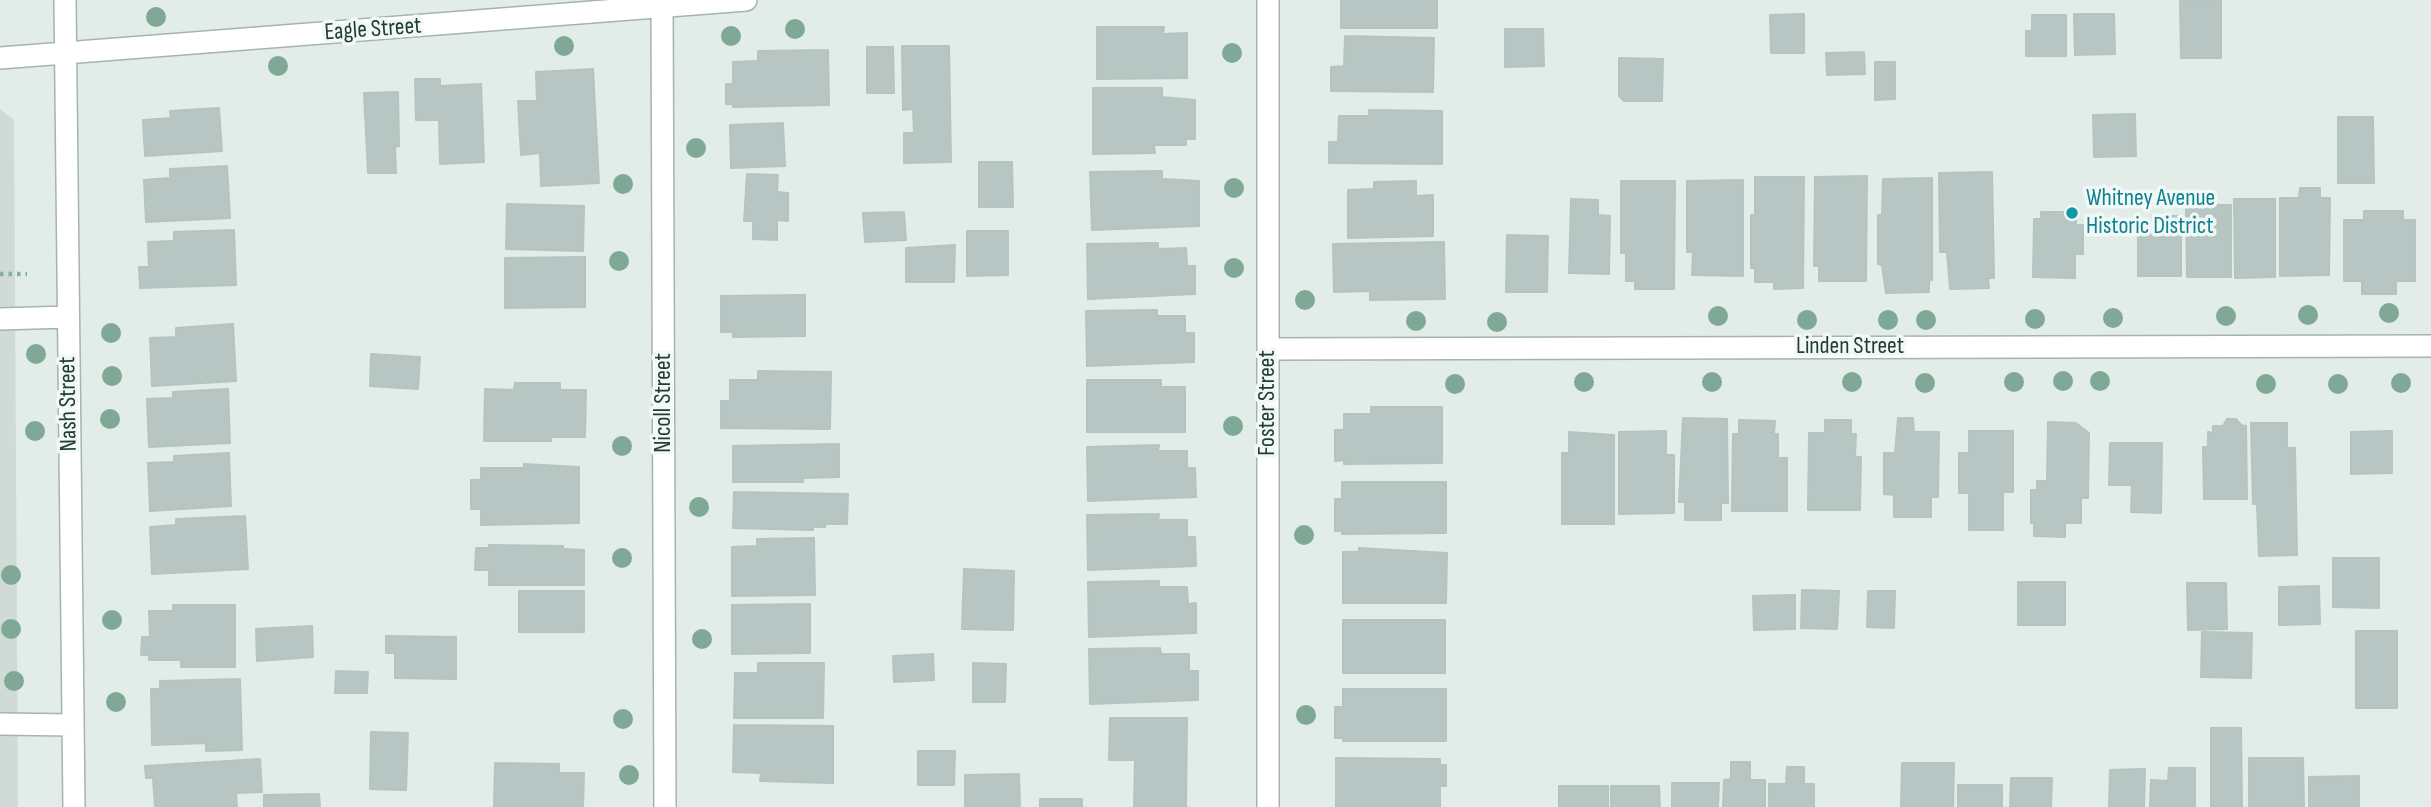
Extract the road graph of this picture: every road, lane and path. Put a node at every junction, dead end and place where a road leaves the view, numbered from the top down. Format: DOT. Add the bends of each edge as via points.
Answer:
graph roads {
  1 [pos="65,0"];
  2 [pos="746,0"];
  3 [pos="1268,0"];
  4 [pos="662,4"];
  5 [pos="64,54"];
  6 [pos="0,58"];
  7 [pos="0,274"];
  8 [pos="27,274"];
  9 [pos="67,317"];
  10 [pos="0,319"];
  11 [pos="2431,346"];
  12 [pos="1268,349"];
  13 [pos="0,724"];
  14 [pos="73,725"];
  15 [pos="74,807"];
  16 [pos="666,807"];
  17 [pos="1268,807"];
  1 -- 5 [label="street, Nash Street"];
  2 -- 4 [label="street, Eagle Street"];
  3 -- 12 [label="street, Foster Street"];
  4 -- 5 [label="street, Eagle Street"];
  4 -- 16 [label="street, Nicoll Street"];
  5 -- 6 [label="street, Eagle Street"];
  5 -- 9 [label="street, Nash Street"];
  7 -- 8 [label="path"];
  9 -- 10 [label="street"];
  9 -- 14 [label="street, Nash Street"];
  11 -- 12 [label="street, Linden Street"];
  12 -- 17 [label="street, Foster Street"];
  13 -- 14 [label="street"];
  14 -- 15 [label="street, Nash Street"];
}
